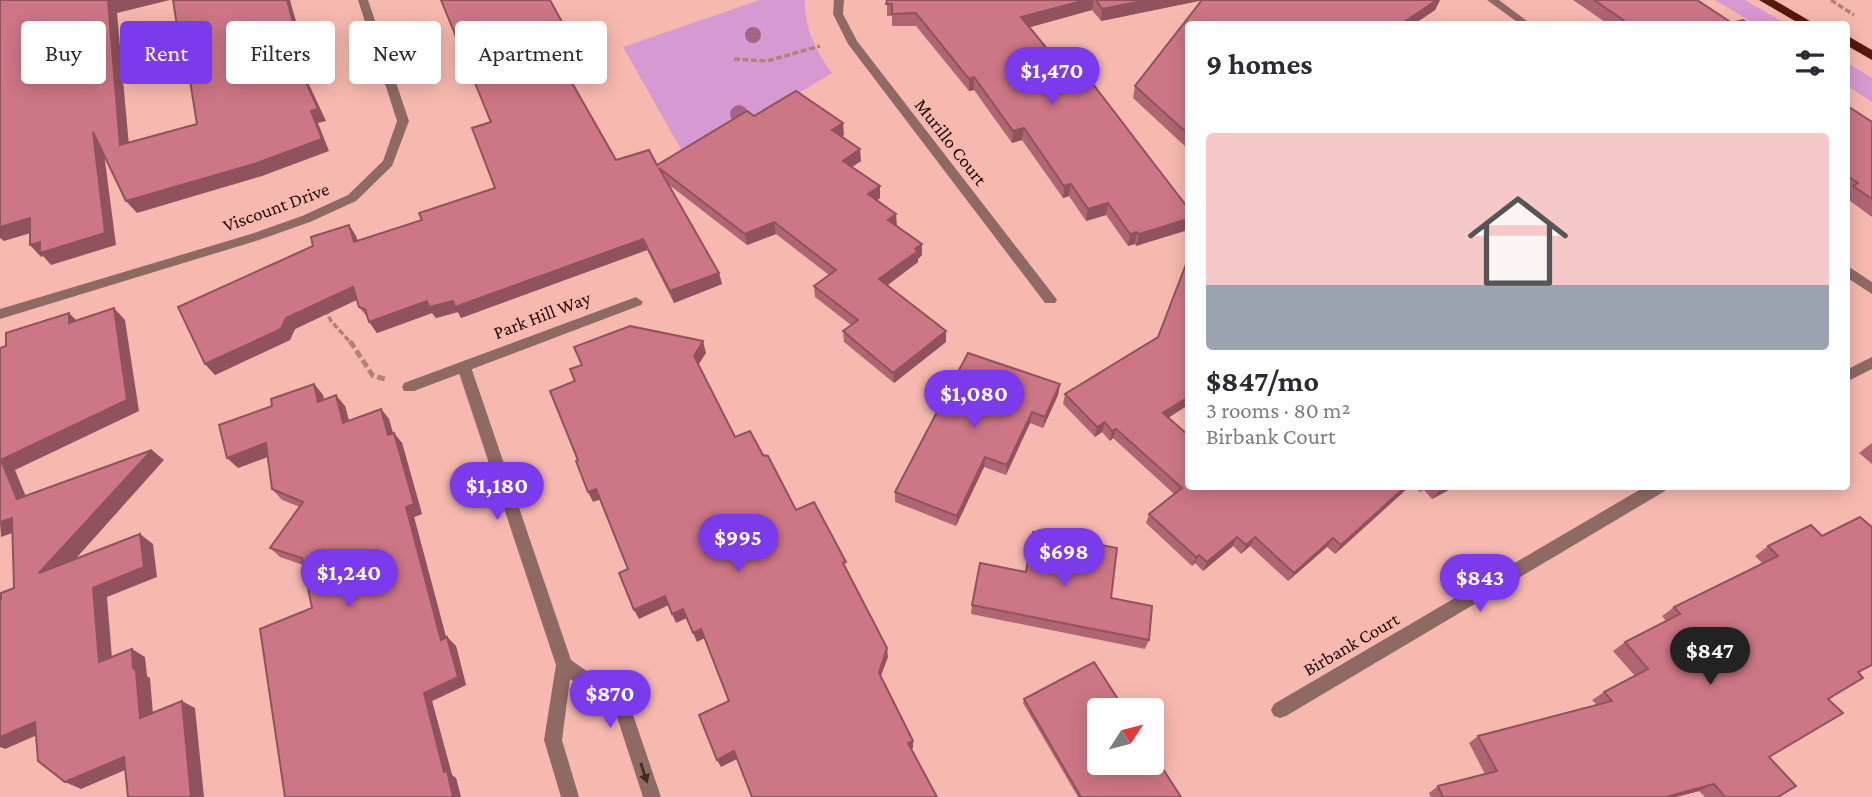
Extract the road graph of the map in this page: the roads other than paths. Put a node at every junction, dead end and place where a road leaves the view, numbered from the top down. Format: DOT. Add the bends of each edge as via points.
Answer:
graph roads {
  1 [pos="363,0"];
  2 [pos="839,0"];
  3 [pos="1492,0"];
  4 [pos="1765,0"];
  5 [pos="1787,0"];
  6 [pos="1522,21"];
  7 [pos="1804,21"];
  8 [pos="1819,21"];
  9 [pos="1850,42"];
  10 [pos="1850,47"];
  11 [pos="1872,57"];
  12 [pos="1850,273"];
  13 [pos="1872,289"];
  14 [pos="1050,300"];
  15 [pos="636,302"];
  16 [pos="0,314"];
  17 [pos="1872,362"];
  18 [pos="464,367"];
  19 [pos="1850,375"];
  20 [pos="409,387"];
  21 [pos="1653,490"];
  22 [pos="564,665"];
  23 [pos="1280,710"];
  24 [pos="570,797"];
  25 [pos="652,797"];
  1 -- 16 [label="street, Viscount Drive" via="403,121 388,163 352,198 255,237"];
  2 -- 14 [label="street, Murillo Court" via="838,14 852,42"];
  3 -- 6 [label="street"];
  4 -- 7 [label="main road"];
  5 -- 8 [label="main road"];
  9 -- 11 [label="main road"];
  10 -- 11 [label="main road"];
  12 -- 13 [label="street"];
  15 -- 18 [label="street, Park Hill Way"];
  17 -- 19 [label="street"];
  18 -- 20 [label="street, Park Hill Way"];
  18 -- 22 [label="street"];
  21 -- 23 [label="street, Birbank Court"];
  22 -- 24 [label="street" via="553,740"];
  22 -- 25 [label="street, one-way" via="622,706"];
}
